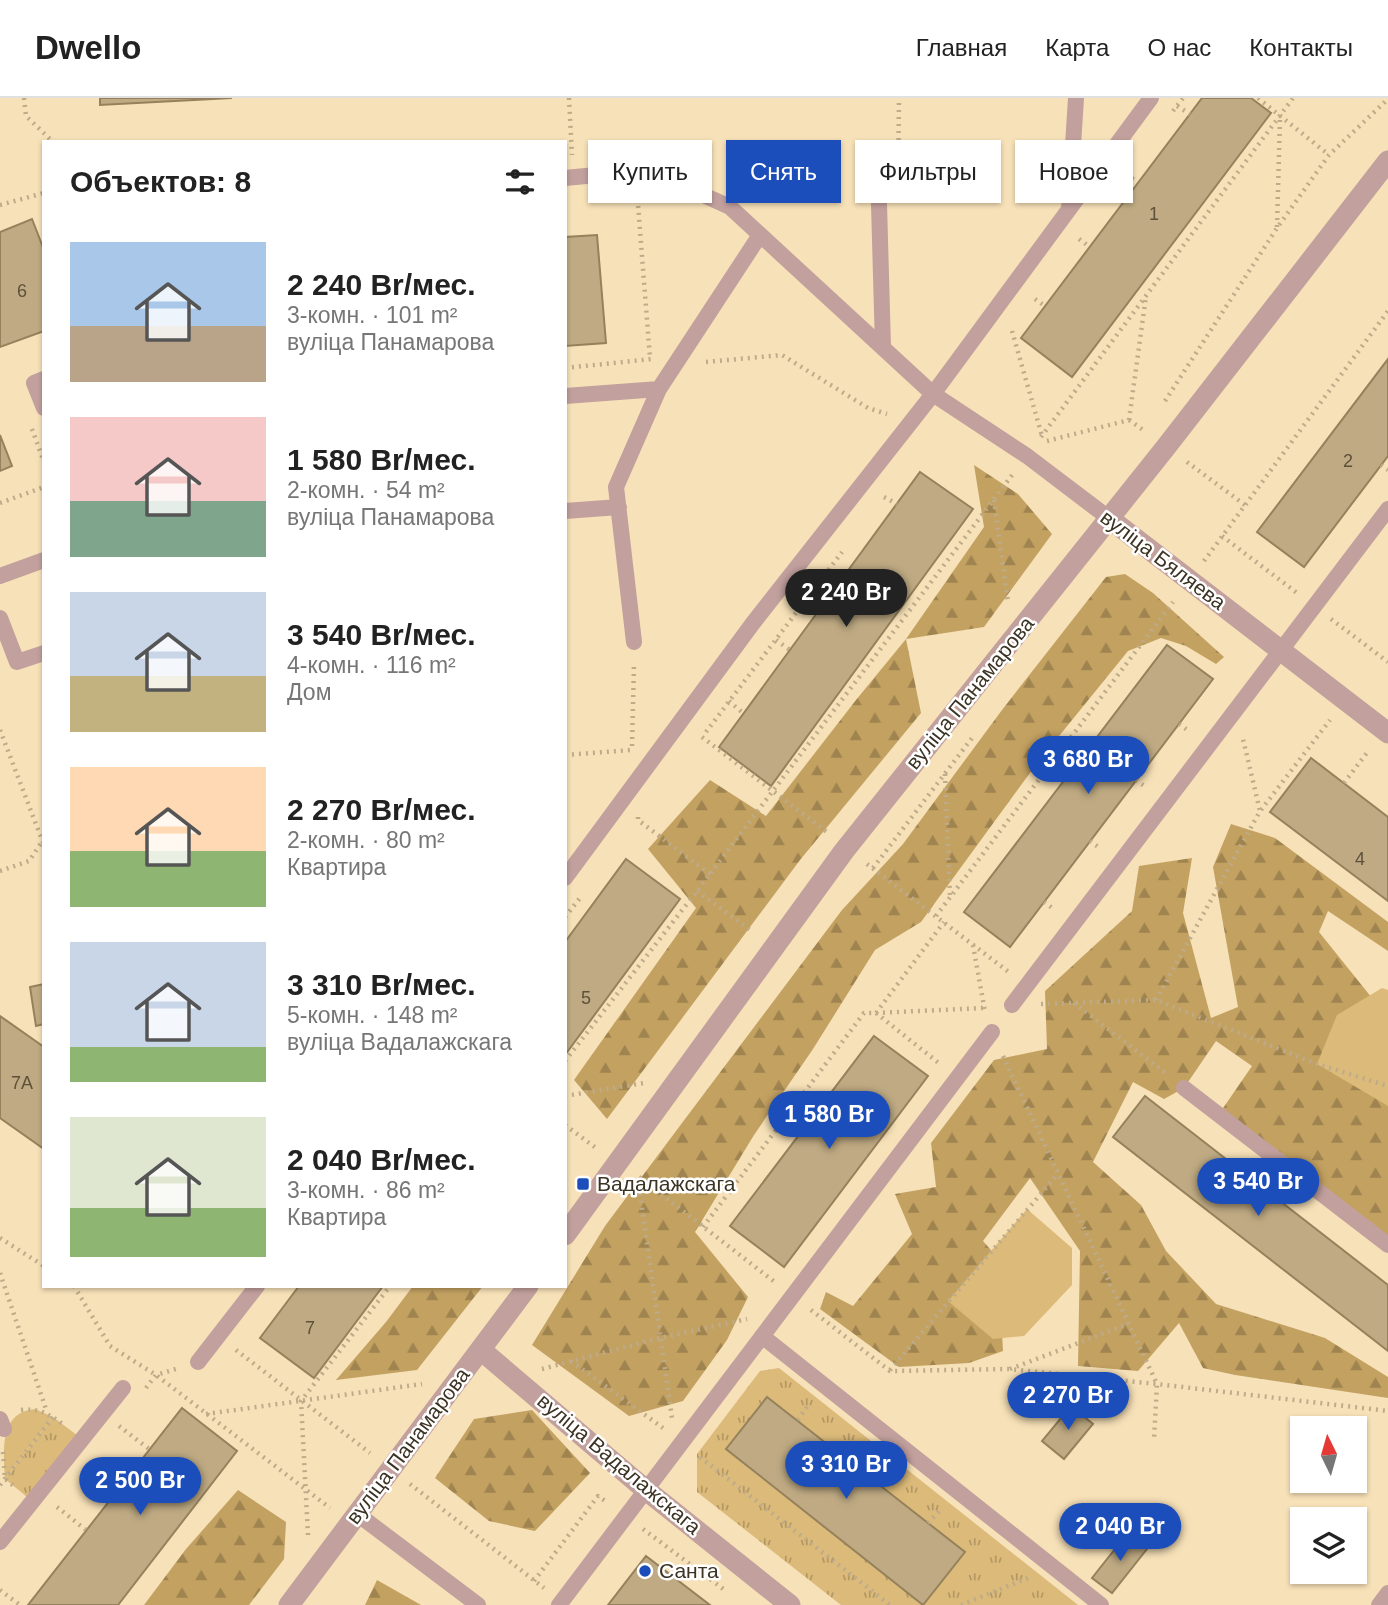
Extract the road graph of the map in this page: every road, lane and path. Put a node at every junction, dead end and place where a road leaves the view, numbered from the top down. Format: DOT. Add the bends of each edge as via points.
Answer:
graph roads {
  1 [pos="24,98"];
  2 [pos="569,98"];
  3 [pos="1076,98"];
  4 [pos="1151,98"];
  5 [pos="1258,98"];
  6 [pos="1293,98"];
  7 [pos="1388,99"];
  8 [pos="1177,106"];
  9 [pos="1190,114"];
  10 [pos="1280,114"];
  11 [pos="51,140"];
  12 [pos="1329,155"];
  13 [pos="1388,161"];
  14 [pos="588,176"];
  15 [pos="570,178"];
  16 [pos="1133,179"];
  17 [pos="1138,182"];
  18 [pos="42,194"];
  19 [pos="712,199"];
  20 [pos="638,203"];
  21 [pos="879,204"];
  22 [pos="0,205"];
  23 [pos="1069,209"];
  24 [pos="1277,228"];
  25 [pos="760,235"];
  26 [pos="1079,239"];
  27 [pos="1090,247"];
  28 [pos="1147,295"];
  29 [pos="1035,299"];
  30 [pos="1045,306"];
  31 [pos="1388,311"];
  32 [pos="1012,331"];
  33 [pos="883,347"];
  34 [pos="650,359"];
  35 [pos="674,365"];
  36 [pos="567,368"];
  37 [pos="42,380"];
  38 [pos="659,389"];
  39 [pos="933,394"];
  40 [pos="567,396"];
  41 [pos="42,403"];
  42 [pos="1160,409"];
  43 [pos="1152,420"];
  44 [pos="911,422"];
  45 [pos="1042,436"];
  46 [pos="1138,442"];
  47 [pos="1381,465"];
  48 [pos="1016,470"];
  49 [pos="1388,470"];
  50 [pos="42,487"];
  51 [pos="892,487"];
  52 [pos="884,497"];
  53 [pos="994,499"];
  54 [pos="0,503"];
  55 [pos="897,504"];
  56 [pos="619,507"];
  57 [pos="877,508"];
  58 [pos="1388,509"];
  59 [pos="567,511"];
  60 [pos="1110,519"];
  61 [pos="845,549"];
  62 [pos="42,561"];
  63 [pos="829,570"];
  64 [pos="0,576"];
  65 [pos="841,580"];
  66 [pos="1190,580"];
  67 [pos="1008,603"];
  68 [pos="0,618"];
  69 [pos="776,640"];
  70 [pos="634,642"];
  71 [pos="790,650"];
  72 [pos="1281,650"];
  73 [pos="42,654"];
  74 [pos="729,701"];
  75 [pos="1236,710"];
  76 [pos="744,714"];
  77 [pos="1330,719"];
  78 [pos="0,730"];
  79 [pos="1388,733"];
  80 [pos="702,737"];
  81 [pos="694,747"];
  82 [pos="632,750"];
  83 [pos="1369,750"];
  84 [pos="567,755"];
  85 [pos="945,773"];
  86 [pos="1344,783"];
  87 [pos="773,791"];
  88 [pos="646,810"];
  89 [pos="1260,811"];
  90 [pos="630,831"];
  91 [pos="42,839"];
  92 [pos="42,843"];
  93 [pos="841,846"];
  94 [pos="0,871"];
  95 [pos="567,875"];
  96 [pos="697,891"];
  97 [pos="582,895"];
  98 [pos="950,896"];
  99 [pos="567,914"];
  100 [pos="936,916"];
  101 [pos="944,922"];
  102 [pos="753,932"];
  103 [pos="972,944"];
  104 [pos="1018,979"];
  105 [pos="1073,1003"];
  106 [pos="1012,1005"];
  107 [pos="876,1013"];
  108 [pos="992,1032"];
  109 [pos="567,1058"];
  110 [pos="949,1071"];
  111 [pos="647,1083"];
  112 [pos="1388,1086"];
  113 [pos="1184,1087"];
  114 [pos="567,1096"];
  115 [pos="567,1128"];
  116 [pos="606,1154"];
  117 [pos="1057,1175"];
  118 [pos="703,1227"];
  119 [pos="567,1232"];
  120 [pos="0,1238"];
  121 [pos="1388,1245"];
  122 [pos="42,1265"];
  123 [pos="0,1273"];
  124 [pos="75,1288"];
  125 [pos="255,1288"];
  126 [pos="388,1288"];
  127 [pos="527,1288"];
  128 [pos="793,1296"];
  129 [pos="752,1317"];
  130 [pos="1128,1324"];
  131 [pos="762,1336"];
  132 [pos="660,1338"];
  133 [pos="236,1350"];
  134 [pos="481,1350"];
  135 [pos="571,1361"];
  136 [pos="198,1362"];
  137 [pos="1009,1369"];
  138 [pos="890,1371"];
  139 [pos="515,1376"];
  140 [pos="423,1384"];
  141 [pos="1157,1384"];
  142 [pos="123,1388"];
  143 [pos="815,1396"];
  144 [pos="301,1401"];
  145 [pos="1388,1411"];
  146 [pos="206,1414"];
  147 [pos="797,1420"];
  148 [pos="117,1424"];
  149 [pos="672,1424"];
  150 [pos="664,1428"];
  151 [pos="1154,1439"];
  152 [pos="681,1442"];
  153 [pos="880,1448"];
  154 [pos="149,1449"];
  155 [pos="379,1460"];
  156 [pos="860,1469"];
  157 [pos="407,1482"];
  158 [pos="0,1485"];
  159 [pos="306,1490"];
  160 [pos="646,1490"];
  161 [pos="947,1501"];
  162 [pos="54,1504"];
  163 [pos="347,1514"];
  164 [pos="625,1516"];
  165 [pos="929,1523"];
  166 [pos="86,1530"];
  167 [pos="0,1542"];
  168 [pos="308,1542"];
  169 [pos="1038,1573"];
  170 [pos="534,1581"];
  171 [pos="0,1590"];
  172 [pos="1388,1593"];
  173 [pos="734,1597"];
  174 [pos="562,1604"];
  175 [pos="20,1605"];
  176 [pos="289,1605"];
  177 [pos="478,1605"];
  178 [pos="790,1605"];
  179 [pos="890,1605"];
  180 [pos="961,1605"];
  181 [pos="1101,1605"];
  182 [pos="1379,1605"];
  1 -- 11 [label="path" via="26,116"];
  2 -- 15 [label="path"];
  3 -- 23 [label="lane"];
  4 -- 23 [label="lane"];
  5 -- 10 [label="path"];
  6 -- 10 [label="path"];
  7 -- 12 [label="path"];
  8 -- 9 [label="path"];
  10 -- 12 [label="path"];
  10 -- 24 [label="path"];
  10 -- 28 [label="path"];
  12 -- 24 [label="path"];
  13 -- 60 [label="street, вуліца Панамарова"];
  14 -- 15 [label="lane, вуліца Бяляева"];
  16 -- 17 [label="path"];
  18 -- 22 [label="path"];
  19 -- 25 [label="lane, вуліца Бяляева" via="730,207"];
  20 -- 34 [label="path"];
  21 -- 33 [label="lane"];
  23 -- 39 [label="lane"];
  24 -- 42 [label="path"];
  25 -- 33 [label="lane, вуліца Бяляева"];
  25 -- 35 [label="lane"];
  26 -- 27 [label="path"];
  28 -- 45 [label="path"];
  28 -- 45 [label="path" via="1129,420 1036,444"];
  29 -- 30 [label="path"];
  31 -- 66 [label="path"];
  32 -- 45 [label="path"];
  33 -- 39 [label="lane, вуліца Бяляева"];
  34 -- 35 [label="path"];
  34 -- 36 [label="path"];
  35 -- 38 [label="lane"];
  35 -- 44 [label="path" via="782,355 868,408"];
  37 -- 41 [label="lane" via="34,383"];
  38 -- 40 [label="lane"];
  38 -- 56 [label="lane" via="616,487"];
  39 -- 44 [label="lane"];
  39 -- 60 [label="lane, вуліца Бяляева" via="1027,456"];
  43 -- 46 [label="path"];
  44 -- 95 [label="lane" via="753,623"];
  47 -- 49 [label="path"];
  48 -- 53 [label="path"];
  50 -- 54 [label="path"];
  51 -- 52 [label="path"];
  52 -- 55 [label="path"];
  52 -- 57 [label="path"];
  53 -- 67 [label="path"];
  53 -- 87 [label="path"];
  56 -- 59 [label="lane"];
  56 -- 70 [label="lane"];
  58 -- 72 [label="lane"];
  60 -- 66 [label="street, вуліца Бяляева"];
  60 -- 93 [label="street, вуліца Панамарова"];
  61 -- 63 [label="path"];
  62 -- 64 [label="lane"];
  63 -- 65 [label="path"];
  63 -- 69 [label="path"];
  66 -- 72 [label="street, вуліца Бяляева"];
  66 -- 98 [label="path"];
  68 -- 73 [label="lane" via="17,662"];
  69 -- 71 [label="path"];
  69 -- 74 [label="path"];
  72 -- 75 [label="lane"];
  72 -- 79 [label="street, вуліца Бяляева"];
  74 -- 76 [label="path"];
  74 -- 80 [label="path"];
  75 -- 89 [label="path"];
  75 -- 106 [label="lane"];
  77 -- 89 [label="path"];
  78 -- 91 [label="path"];
  80 -- 81 [label="path"];
  80 -- 87 [label="path"];
  82 -- 84 [label="path"];
  83 -- 86 [label="path"];
  85 -- 98 [label="path"];
  87 -- 93 [label="path"];
  87 -- 96 [label="path"];
  88 -- 90 [label="path"];
  89 -- 112 [label="path" via="1156,1000 1317,1064"];
  92 -- 94 [label="path" via="29,860"];
  93 -- 100 [label="path"];
  93 -- 119 [label="street, вуліца Панамарова"];
  96 -- 102 [label="path"];
  96 -- 109 [label="path"];
  97 -- 99 [label="path"];
  98 -- 100 [label="path"];
  100 -- 101 [label="path"];
  101 -- 103 [label="path"];
  101 -- 107 [label="path"];
  103 -- 104 [label="path"];
  103 -- 108 [label="path"];
  105 -- 113 [label="path"];
  107 -- 110 [label="path"];
  107 -- 118 [label="path" via="864,1013"];
  108 -- 117 [label="path"];
  108 -- 128 [label="lane"];
  111 -- 114 [label="path"];
  113 -- 121 [label="lane"];
  115 -- 116 [label="path"];
  117 -- 130 [label="path"];
  117 -- 138 [label="path"];
  118 -- 128 [label="path"];
  118 -- 132 [label="path" via="637,1175"];
  120 -- 122 [label="path"];
  123 -- 158 [label="path" via="50,1415"];
  124 -- 146 [label="path" via="110,1346"];
  125 -- 136 [label="lane"];
  126 -- 144 [label="path"];
  127 -- 134 [label="street, вуліца Панамарова"];
  128 -- 131 [label="lane"];
  128 -- 138 [label="path"];
  129 -- 132 [label="path"];
  130 -- 137 [label="path"];
  130 -- 141 [label="path"];
  131 -- 152 [label="lane"];
  131 -- 181 [label="lane"];
  132 -- 135 [label="path"];
  132 -- 149 [label="path"];
  133 -- 144 [label="path"];
  134 -- 139 [label="street, вуліца Вадалажскага"];
  134 -- 163 [label="street, вуліца Панамарова"];
  135 -- 139 [label="path"];
  135 -- 150 [label="path"];
  137 -- 138 [label="path"];
  137 -- 141 [label="path"];
  139 -- 160 [label="street, вуліца Вадалажскага"];
  140 -- 144 [label="path"];
  141 -- 145 [label="path"];
  141 -- 151 [label="path"];
  142 -- 167 [label="lane"];
  143 -- 147 [label="path"];
  144 -- 146 [label="path"];
  144 -- 155 [label="path"];
  144 -- 159 [label="path"];
  146 -- 159 [label="path"];
  148 -- 154 [label="path"];
  152 -- 160 [label="lane"];
  152 -- 179 [label="path"];
  153 -- 156 [label="path"];
  157 -- 170 [label="path"];
  159 -- 163 [label="path"];
  159 -- 168 [label="path"];
  160 -- 164 [label="lane"];
  160 -- 178 [label="street, вуліца Вадалажскага"];
  161 -- 165 [label="path"];
  162 -- 166 [label="path"];
  163 -- 176 [label="street, вуліца Панамарова"];
  163 -- 177 [label="lane"];
  164 -- 170 [label="path" via="598,1496"];
  164 -- 173 [label="path"];
  164 -- 174 [label="lane"];
  169 -- 180 [label="path"];
  170 -- 174 [label="path"];
  171 -- 175 [label="path"];
  172 -- 182 [label="lane"];
}
